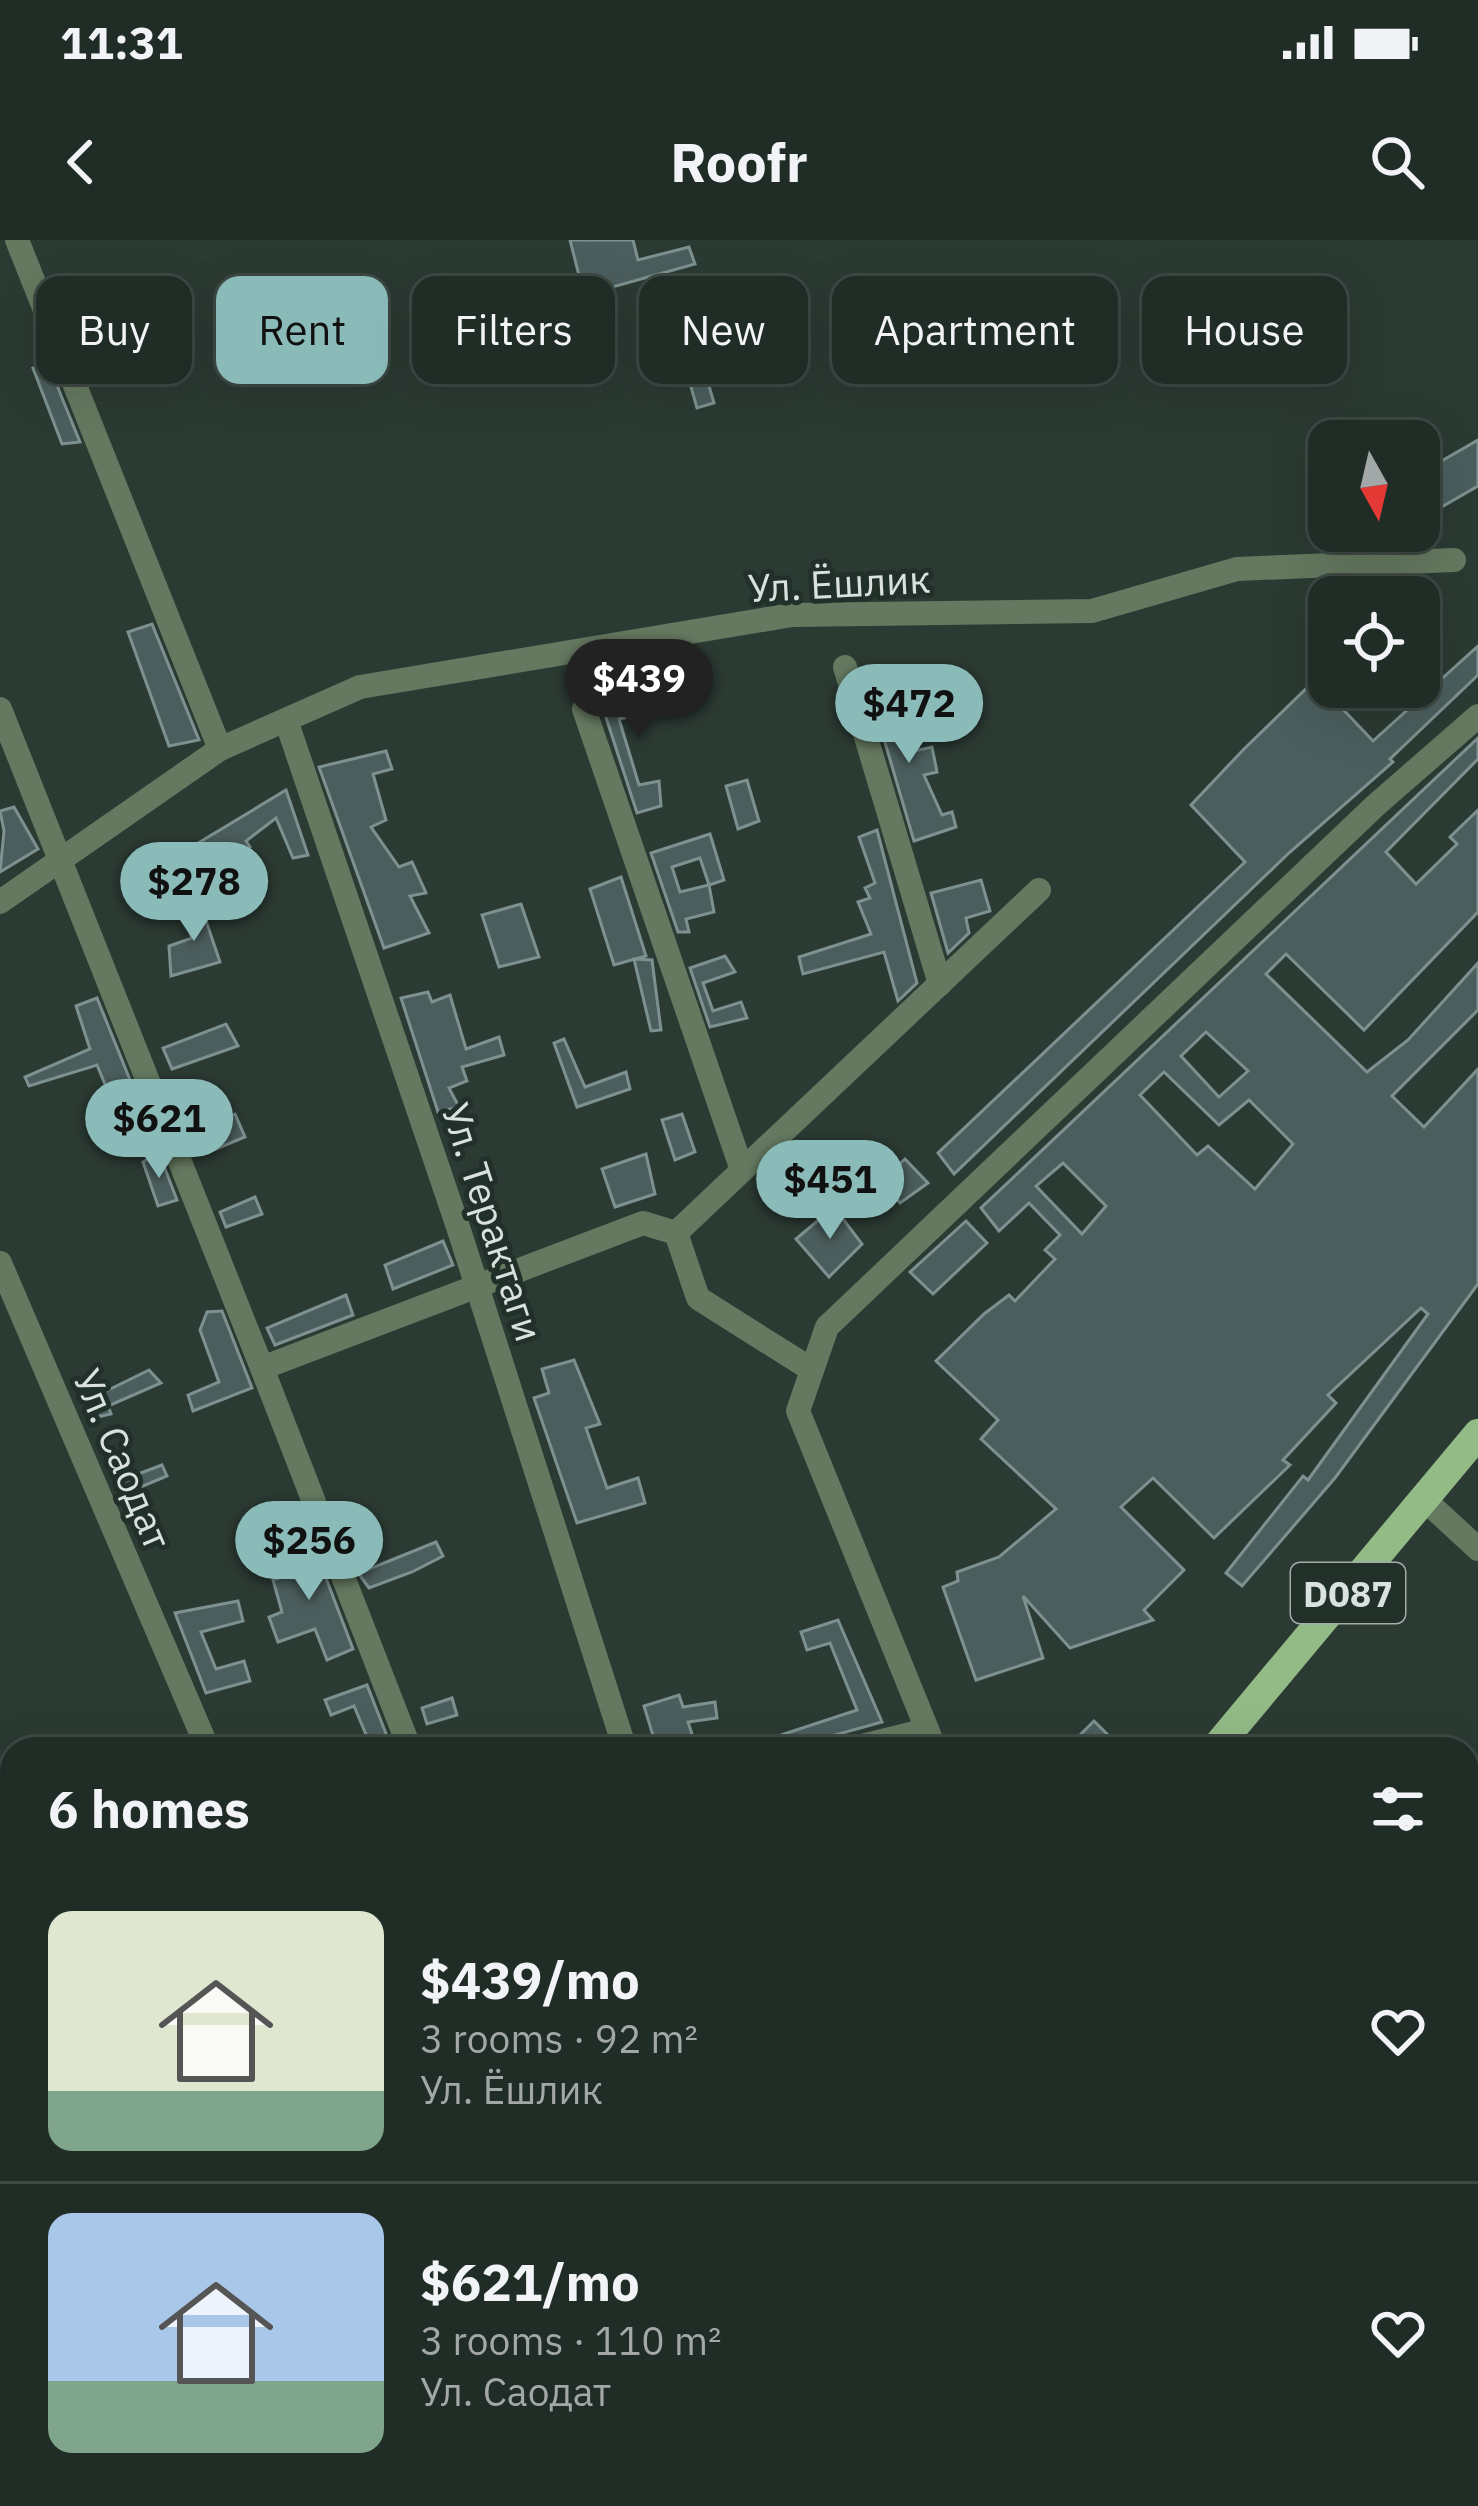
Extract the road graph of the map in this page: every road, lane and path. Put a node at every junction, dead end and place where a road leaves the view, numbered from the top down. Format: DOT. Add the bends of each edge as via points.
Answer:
graph roads {
  1 [pos="17,240"];
  2 [pos="1454,560"];
  3 [pos="845,667"];
  4 [pos="0,710"];
  5 [pos="584,710"];
  6 [pos="1478,716"];
  7 [pos="286,720"];
  8 [pos="220,749"];
  9 [pos="63,858"];
  10 [pos="1040,890"];
  11 [pos="0,902"];
  12 [pos="940,984"];
  13 [pos="742,1170"];
  14 [pos="676,1233"];
  15 [pos="0,1263"];
  16 [pos="478,1290"];
  17 [pos="262,1368"];
  18 [pos="812,1370"];
  19 [pos="1478,1433"];
  20 [pos="1426,1501"];
  21 [pos="1478,1549"];
  22 [pos="203,1737"];
  23 [pos="405,1737"];
  24 [pos="621,1737"];
  25 [pos="930,1737"];
  26 [pos="1225,1737"];
  1 -- 8 [label="street"];
  2 -- 7 [label="street, Ул. Ёшлик" via="1237,569 1092,611 793,615 360,687"];
  3 -- 12 [label="street"];
  4 -- 9 [label="street"];
  5 -- 13 [label="street"];
  6 -- 18 [label="street" via="827,1327"];
  7 -- 8 [label="street, Ул. Ёшлик"];
  7 -- 16 [label="street, Ул. Терактаги"];
  8 -- 9 [label="street, Ул. Ёшлик"];
  9 -- 11 [label="street, Ул. Ёшлик"];
  9 -- 17 [label="street"];
  10 -- 12 [label="street"];
  12 -- 13 [label="street"];
  13 -- 14 [label="street"];
  14 -- 16 [label="street" via="643,1223"];
  14 -- 18 [label="street" via="698,1298"];
  15 -- 22 [label="street, Ул. Саодат"];
  16 -- 17 [label="street"];
  16 -- 24 [label="street, Ул. Терактаги"];
  17 -- 23 [label="street"];
  18 -- 25 [label="street" via="798,1411"];
  19 -- 20 [label="main road, D087"];
  20 -- 21 [label="street"];
  20 -- 26 [label="main road, D087"];
}
